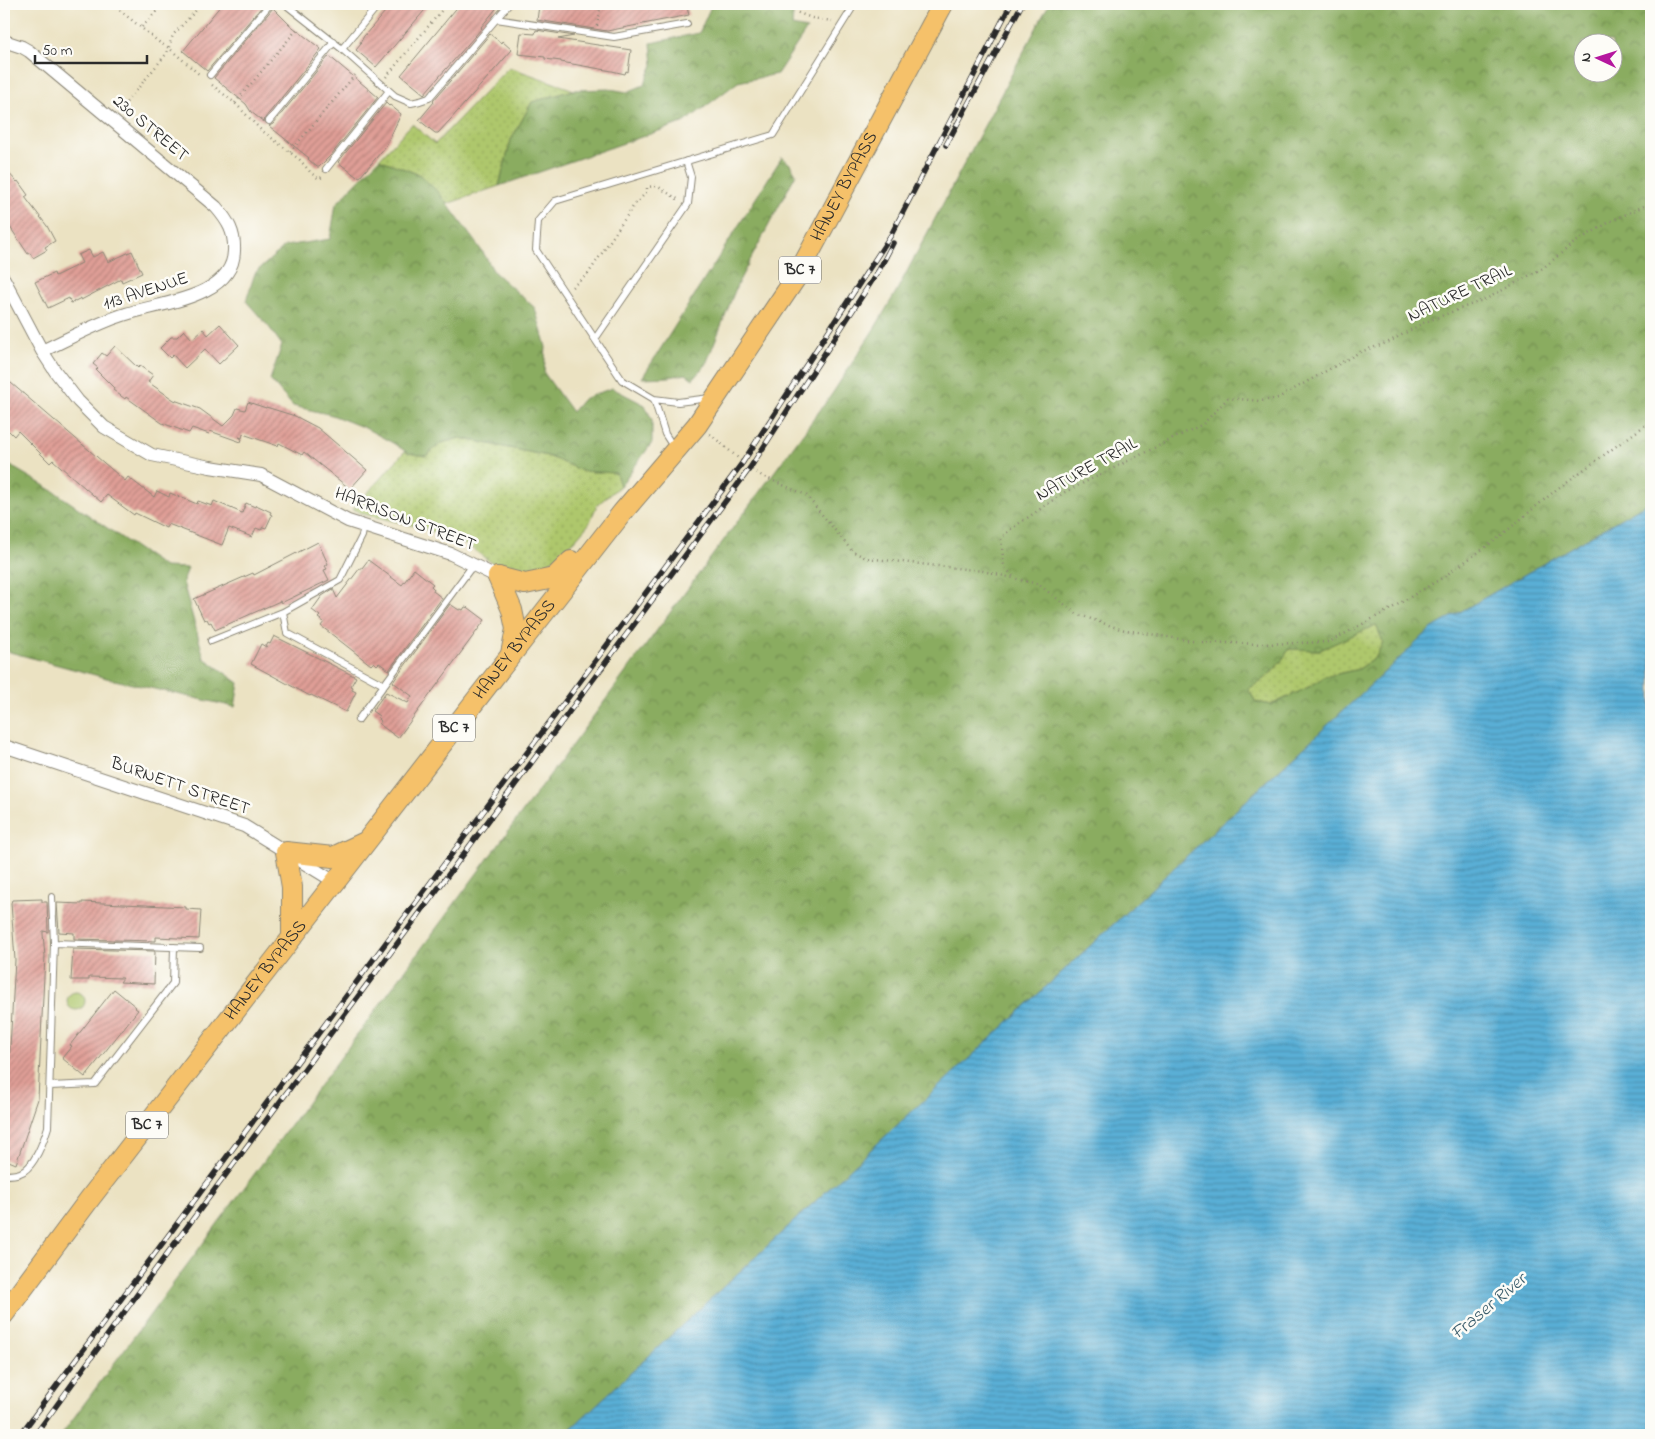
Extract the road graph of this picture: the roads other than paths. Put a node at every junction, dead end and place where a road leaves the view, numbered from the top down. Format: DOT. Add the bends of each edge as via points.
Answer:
graph roads {
  1 [pos="270,4"];
  2 [pos="285,4"];
  3 [pos="379,4"];
  4 [pos="509,4"];
  5 [pos="852,4"];
  6 [pos="943,4"];
  7 [pos="496,19"];
  8 [pos="687,24"];
  9 [pos="4,41"];
  10 [pos="334,42"];
  11 [pos="342,49"];
  12 [pos="210,75"];
  13 [pos="389,91"];
  14 [pos="269,121"];
  15 [pos="686,161"];
  16 [pos="326,169"];
  17 [pos="228,271"];
  18 [pos="4,278"];
  19 [pos="594,339"];
  20 [pos="42,351"];
  21 [pos="715,398"];
  22 [pos="654,399"];
  23 [pos="675,449"];
  24 [pos="622,513"];
  25 [pos="364,525"];
  26 [pos="474,565"];
  27 [pos="498,577"];
  28 [pos="283,612"];
  29 [pos="211,641"];
  30 [pos="510,655"];
  31 [pos="384,685"];
  32 [pos="358,720"];
  33 [pos="4,746"];
  34 [pos="366,842"];
  35 [pos="286,852"];
  36 [pos="335,882"];
  37 [pos="52,897"];
  38 [pos="292,937"];
  39 [pos="54,943"];
  40 [pos="174,946"];
  41 [pos="200,948"];
  42 [pos="50,1086"];
  43 [pos="4,1175"];
  44 [pos="4,1314"];
  1 -- 12 [label="lane"];
  2 -- 10 [label="lane"];
  3 -- 11 [label="lane"];
  4 -- 7 [label="lane"];
  5 -- 15 [label="lane" via="773,135"];
  6 -- 21 [label="highway, HANEY BYPASS / BC 7" via="797,276"];
  7 -- 8 [label="lane" via="614,37"];
  7 -- 13 [label="lane" via="429,98 411,102"];
  9 -- 17 [label="street, 230 STREET" via="29,51 216,207 228,220 235,238 234,255"];
  10 -- 11 [label="lane"];
  10 -- 14 [label="lane"];
  11 -- 13 [label="lane"];
  13 -- 16 [label="lane"];
  15 -- 19 [label="lane" via="691,177 687,205"];
  15 -- 19 [label="lane" via="554,201 538,221 536,250"];
  17 -- 20 [label="street, 113 AVENUE" via="202,293 125,314"];
  18 -- 20 [label="street, HARRISON STREET"];
  19 -- 22 [label="lane" via="622,380"];
  20 -- 25 [label="street, HARRISON STREET" via="78,401 104,427 152,455 261,475 348,521"];
  21 -- 22 [label="lane" via="678,402"];
  21 -- 23 [label="highway, HANEY BYPASS / BC 7"];
  22 -- 23 [label="lane" via="665,434"];
  23 -- 24 [label="highway, HANEY BYPASS / BC 7"];
  24 -- 27 [label="highway" via="554,578 526,584"];
  24 -- 30 [label="highway, HANEY BYPASS / BC 7"];
  25 -- 26 [label="street, HARRISON STREET"];
  25 -- 28 [label="lane" via="362,536 340,580"];
  26 -- 27 [label="street, HARRISON STREET"];
  26 -- 31 [label="lane"];
  27 -- 30 [label="highway" via="516,629"];
  28 -- 29 [label="lane"];
  28 -- 31 [label="lane" via="287,634"];
  30 -- 34 [label="highway, HANEY BYPASS / BC 7"];
  31 -- 32 [label="lane"];
  33 -- 35 [label="street, BURNETT STREET" via="244,826"];
  34 -- 35 [label="highway" via="333,857"];
  34 -- 36 [label="highway, HANEY BYPASS / BC 7"];
  35 -- 36 [label="street, BURNETT STREET"];
  35 -- 38 [label="highway" via="292,887"];
  36 -- 38 [label="highway, HANEY BYPASS / BC 7"];
  37 -- 39 [label="lane"];
  38 -- 44 [label="highway, HANEY BYPASS / BC 7"];
  39 -- 40 [label="lane"];
  39 -- 42 [label="lane"];
  40 -- 41 [label="lane"];
  40 -- 42 [label="lane" via="173,983 95,1084"];
  42 -- 43 [label="lane" via="48,1126 43,1144 21,1173"];
}
